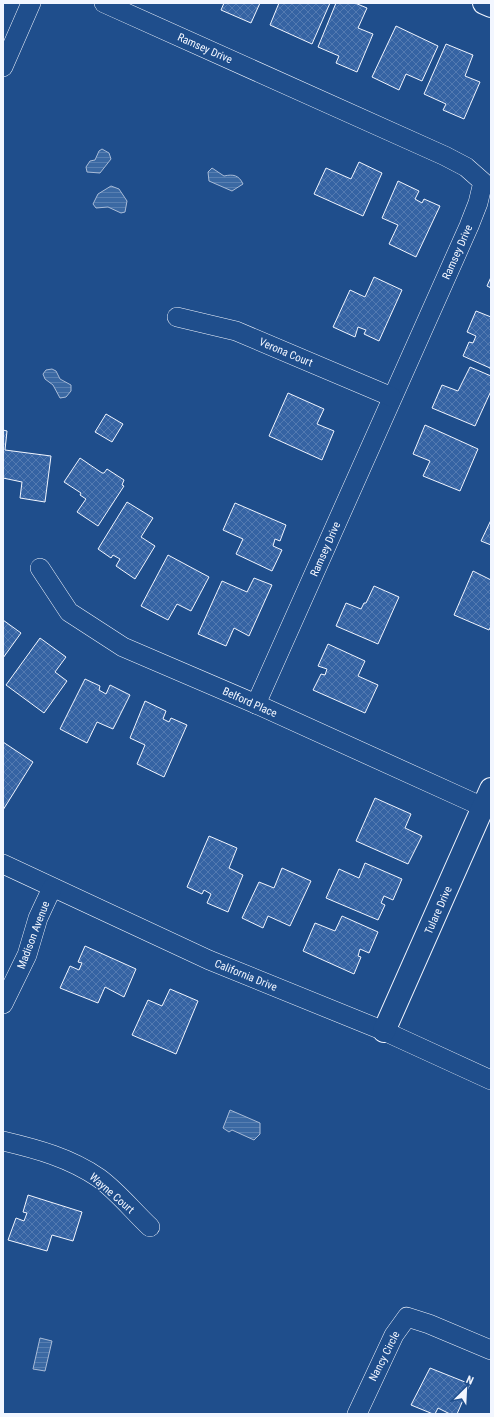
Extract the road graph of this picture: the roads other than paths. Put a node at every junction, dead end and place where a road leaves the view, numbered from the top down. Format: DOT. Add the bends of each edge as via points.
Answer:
graph roads {
  1 [pos="31,3"];
  2 [pos="104,3"];
  3 [pos="484,3"];
  4 [pos="491,6"];
  5 [pos="3,67"];
  6 [pos="176,317"];
  7 [pos="392,397"];
  8 [pos="40,568"];
  9 [pos="256,704"];
  10 [pos="487,798"];
  11 [pos="3,864"];
  12 [pos="52,888"];
  13 [pos="3,1004"];
  14 [pos="384,1031"];
  15 [pos="491,1080"];
  16 [pos="3,1141"];
  17 [pos="150,1226"];
  18 [pos="491,1350"];
  19 [pos="357,1414"];
  1 -- 5 [label="street"];
  2 -- 7 [label="street, Ramsey Drive" via="444,156 466,167 483,182 478,203"];
  3 -- 4 [label="street"];
  6 -- 7 [label="street, Verona Court" via="236,331"];
  7 -- 9 [label="street, Ramsey Drive"];
  8 -- 9 [label="street, Belford Place" via="69,612 123,647"];
  9 -- 10 [label="street, Belford Place"];
  10 -- 14 [label="street, Tulare Drive"];
  11 -- 12 [label="street, California Drive"];
  12 -- 13 [label="street, Madison Avenue" via="38,918 27,956"];
  12 -- 14 [label="street, California Drive" via="209,960"];
  14 -- 15 [label="street, California Drive"];
  16 -- 17 [label="street, Wayne Court" via="42,1150 73,1162 100,1179"];
  18 -- 19 [label="street, Nancy Circle" via="436,1326 407,1317 394,1335"];
}
